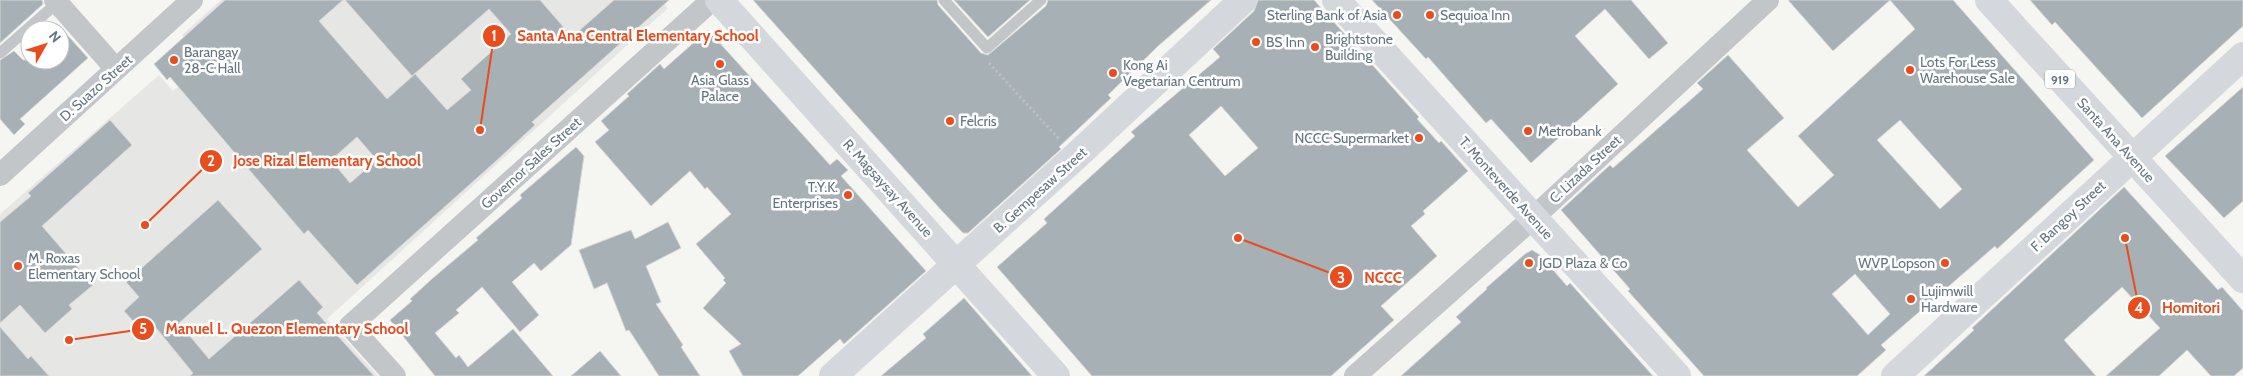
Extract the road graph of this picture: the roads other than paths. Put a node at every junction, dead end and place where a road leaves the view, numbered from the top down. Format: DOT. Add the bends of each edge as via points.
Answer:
graph roads {
  1 [pos="192,0"];
  2 [pos="712,0"];
  3 [pos="719,0"];
  4 [pos="944,0"];
  5 [pos="1041,0"];
  6 [pos="1243,0"];
  7 [pos="1336,0"];
  8 [pos="1768,0"];
  9 [pos="1989,0"];
  10 [pos="56,2"];
  11 [pos="0,53"];
  12 [pos="2243,56"];
  13 [pos="116,69"];
  14 [pos="2131,158"];
  15 [pos="0,175"];
  16 [pos="1533,218"];
  17 [pos="957,265"];
  18 [pos="2242,277"];
  19 [pos="395,376"];
  20 [pos="834,376"];
  21 [pos="1056,376"];
  22 [pos="1355,376"];
  23 [pos="1677,376"];
  24 [pos="1894,376"];
  1 -- 13 [label="street, D. Suazo Street"];
  2 -- 19 [label="street, Governor Sales Street" via="350,326"];
  3 -- 17 [label="street, R. Magsaysay Avenue"];
  4 -- 5 [label="lane" via="987,48"];
  6 -- 17 [label="street, B. Gempesaw Street"];
  7 -- 16 [label="street, T. Monteverde Avenue"];
  8 -- 16 [label="street, C. Lizada Street"];
  9 -- 14 [label="street, Santa Ana Avenue / 919"];
  10 -- 11 [label="lane"];
  10 -- 13 [label="street"];
  12 -- 14 [label="street, F. Bangoy Street"];
  13 -- 15 [label="street, D. Suazo Street"];
  14 -- 18 [label="street, Santa Ana Avenue / 919"];
  14 -- 24 [label="street, F. Bangoy Street"];
  16 -- 22 [label="street, C. Lizada Street"];
  16 -- 23 [label="street, T. Monteverde Avenue"];
  17 -- 20 [label="street, B. Gempesaw Street"];
  17 -- 21 [label="street, R. Magsaysay Avenue"];
}
